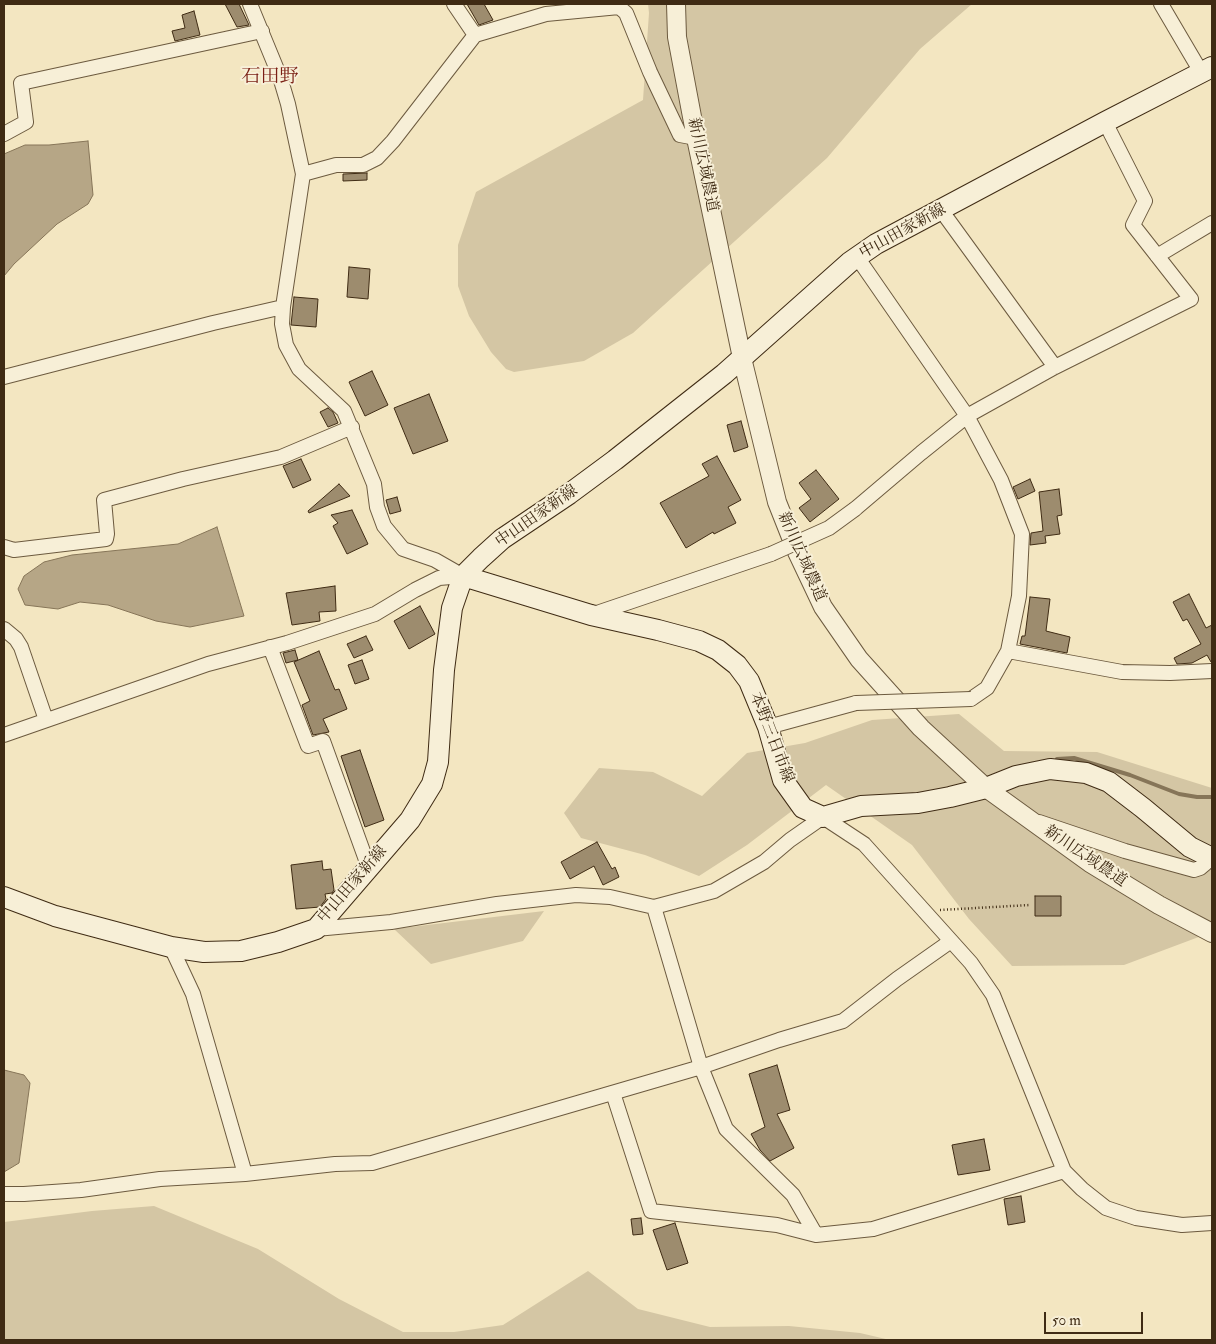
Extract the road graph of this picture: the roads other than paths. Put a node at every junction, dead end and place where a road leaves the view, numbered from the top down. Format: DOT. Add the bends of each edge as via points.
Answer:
graph roads {
  1 [pos="250,4"];
  2 [pos="454,4"];
  3 [pos="676,4"];
  4 [pos="1161,4"];
  5 [pos="262,31"];
  6 [pos="475,35"];
  7 [pos="1207,69"];
  8 [pos="1104,122"];
  9 [pos="4,134"];
  10 [pos="696,138"];
  11 [pos="303,174"];
  12 [pos="941,210"];
  13 [pos="1212,223"];
  14 [pos="1156,256"];
  15 [pos="857,257"];
  16 [pos="283,307"];
  17 [pos="742,358"];
  18 [pos="1055,367"];
  19 [pos="4,377"];
  20 [pos="967,416"];
  21 [pos="352,427"];
  22 [pos="4,547"];
  23 [pos="463,576"];
  24 [pos="591,615"];
  25 [pos="4,630"];
  26 [pos="270,647"];
  27 [pos="1008,651"];
  28 [pos="1212,671"];
  29 [pos="46,720"];
  30 [pos="768,727"];
  31 [pos="4,735"];
  32 [pos="986,788"];
  33 [pos="823,817"];
  34 [pos="1029,819"];
  35 [pos="1212,858"];
  36 [pos="368,868"];
  37 [pos="4,896"];
  38 [pos="654,907"];
  39 [pos="316,928"];
  40 [pos="1212,933"];
  41 [pos="951,940"];
  42 [pos="171,947"];
  43 [pos="701,1067"];
  44 [pos="613,1092"];
  45 [pos="1064,1171"];
  46 [pos="244,1174"];
  47 [pos="4,1194"];
  48 [pos="1212,1223"];
  49 [pos="816,1235"];
  1 -- 5 [label="street"];
  2 -- 6 [label="street"];
  3 -- 10 [label="street, 新川広域農道" via="677,37"];
  4 -- 7 [label="street"];
  5 -- 9 [label="street" via="21,83 26,122"];
  5 -- 11 [label="street" via="288,104"];
  6 -- 10 [label="street" via="546,14 619,6 626,13 680,135"];
  6 -- 11 [label="street" via="377,158 363,165 336,165"];
  7 -- 8 [label="main road, 中山田家新線"];
  8 -- 12 [label="main road, 中山田家新線"];
  8 -- 14 [label="street" via="1145,200 1133,225"];
  10 -- 17 [label="street, 新川広域農道"];
  11 -- 16 [label="street"];
  12 -- 15 [label="main road, 中山田家新線"];
  12 -- 18 [label="street"];
  13 -- 14 [label="street"];
  14 -- 18 [label="street" via="1191,299"];
  15 -- 17 [label="main road, 中山田家新線"];
  15 -- 20 [label="street"];
  16 -- 19 [label="street"];
  16 -- 21 [label="street" via="286,345 299,369 344,411"];
  17 -- 23 [label="main road, 中山田家新線" via="569,494 502,540"];
  17 -- 32 [label="street, 新川広域農道" via="777,502 823,606 859,659 902,708"];
  18 -- 20 [label="street"];
  20 -- 24 [label="street, bridge" via="829,528 770,554"];
  20 -- 27 [label="street" via="1001,480 1022,534 1019,596"];
  21 -- 22 [label="street" via="281,457 104,500 106,539 14,550"];
  21 -- 23 [label="street" via="374,484 384,526 403,549 435,560"];
  23 -- 24 [label="main road, 本野三日市線"];
  23 -- 26 [label="street" via="439,578 374,614"];
  23 -- 36 [label="main road, 中山田家新線" via="452,608 438,762 432,784 410,820"];
  24 -- 30 [label="main road, 本野三日市線" via="699,641 718,650 737,665 749,681"];
  25 -- 29 [label="street" via="21,647"];
  26 -- 29 [label="street" via="208,664"];
  26 -- 36 [label="street" via="308,746 323,741"];
  27 -- 28 [label="street" via="1122,672"];
  27 -- 30 [label="street, bridge" via="987,688 970,699 856,703"];
  29 -- 31 [label="street"];
  30 -- 33 [label="main road, 本野三日市線" via="783,780 803,808"];
  32 -- 33 [label="main road" via="918,803 861,806"];
  32 -- 34 [label="street, 新川広域農道"];
  32 -- 35 [label="main road" via="1016,776 1050,769 1086,773 1109,782 1190,847"];
  33 -- 38 [label="street" via="764,862 714,891"];
  33 -- 41 [label="street" via="864,844"];
  34 -- 35 [label="street" via="1194,870"];
  34 -- 40 [label="street, 新川広域農道" via="1090,863"];
  36 -- 39 [label="main road, 中山田家新線"];
  37 -- 42 [label="main road, 中山田家新線" via="55,916"];
  38 -- 39 [label="street" via="610,897 576,895 497,904 391,922"];
  38 -- 43 [label="street"];
  39 -- 42 [label="main road, 中山田家新線" via="241,951 204,952"];
  41 -- 43 [label="street" via="843,1021"];
  41 -- 45 [label="street" via="993,995"];
  42 -- 46 [label="street" via="193,994"];
  43 -- 44 [label="street"];
  43 -- 49 [label="street" via="726,1129 793,1195"];
  44 -- 46 [label="street" via="372,1163"];
  44 -- 49 [label="street" via="651,1211 777,1225"];
  45 -- 48 [label="street" via="1106,1208 1136,1218 1182,1225"];
  45 -- 49 [label="street" via="873,1229"];
  46 -- 47 [label="street"];
}
